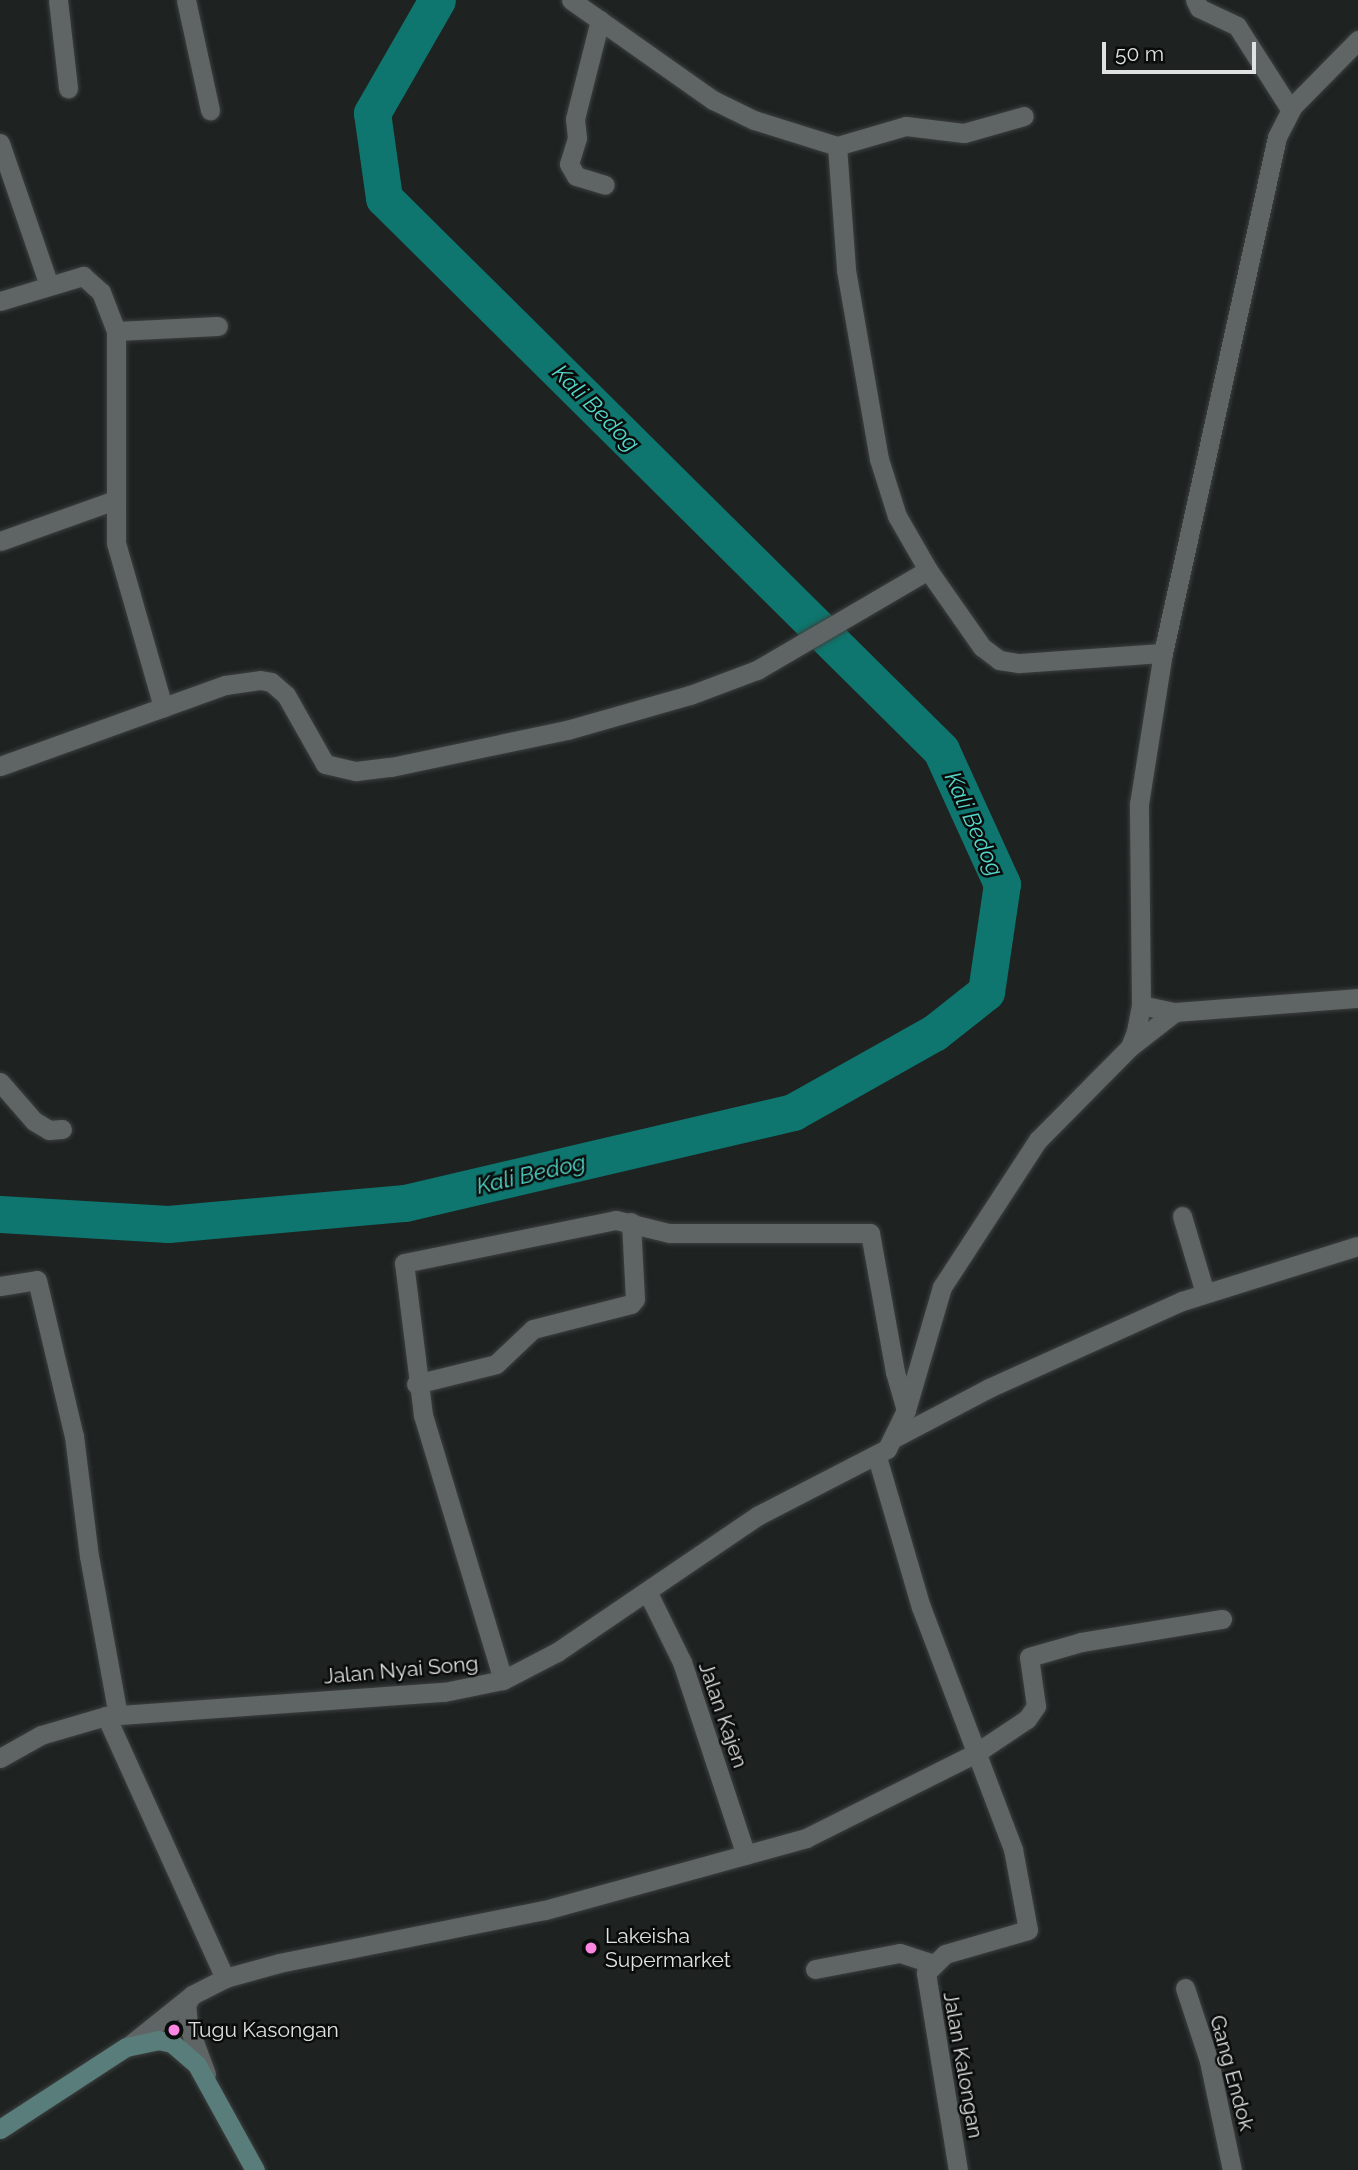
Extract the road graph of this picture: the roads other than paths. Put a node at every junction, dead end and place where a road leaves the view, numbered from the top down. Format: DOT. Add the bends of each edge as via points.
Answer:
graph roads {
  1 [pos="58,0"];
  2 [pos="186,0"];
  3 [pos="571,0"];
  4 [pos="1195,0"];
  5 [pos="600,20"];
  6 [pos="1358,40"];
  7 [pos="68,88"];
  8 [pos="1290,109"];
  9 [pos="210,110"];
  10 [pos="1024,116"];
  11 [pos="0,144"];
  12 [pos="837,146"];
  13 [pos="605,185"];
  14 [pos="50,285"];
  15 [pos="0,301"];
  16 [pos="218,326"];
  17 [pos="117,331"];
  18 [pos="115,500"];
  19 [pos="0,541"];
  20 [pos="928,570"];
  21 [pos="1163,653"];
  22 [pos="163,707"];
  23 [pos="0,766"];
  24 [pos="1358,998"];
  25 [pos="1140,1005"];
  26 [pos="1175,1012"];
  27 [pos="1130,1047"];
  28 [pos="0,1082"];
  29 [pos="62,1129"];
  30 [pos="1182,1216"];
  31 [pos="631,1222"];
  32 [pos="1358,1246"];
  33 [pos="0,1286"];
  34 [pos="1205,1293"];
  35 [pos="416,1384"];
  36 [pos="906,1410"];
  37 [pos="896,1437"];
  38 [pos="877,1457"];
  39 [pos="648,1593"];
  40 [pos="1222,1619"];
  41 [pos="503,1680"];
  42 [pos="112,1716"];
  43 [pos="976,1753"];
  44 [pos="0,1758"];
  45 [pos="746,1855"];
  46 [pos="931,1963"];
  47 [pos="815,1969"];
  48 [pos="225,1978"];
  49 [pos="1185,1988"];
  50 [pos="192,1995"];
  51 [pos="126,2047"];
  52 [pos="212,2088"];
  53 [pos="0,2129"];
  54 [pos="255,2170"];
  55 [pos="958,2170"];
  56 [pos="1231,2170"];
  1 -- 7 [label="street"];
  2 -- 9 [label="street"];
  3 -- 5 [label="street"];
  4 -- 8 [label="street" via="1199,8 1237,26"];
  5 -- 12 [label="street" via="713,100 754,120"];
  5 -- 13 [label="street" via="575,119 577,138 569,164 576,176"];
  6 -- 8 [label="street"];
  8 -- 21 [label="street" via="1277,136"];
  10 -- 12 [label="street" via="964,133 906,126"];
  11 -- 14 [label="street"];
  12 -- 20 [label="street" via="846,270 879,460 897,516"];
  14 -- 15 [label="street"];
  14 -- 17 [label="street" via="89,278 101,292"];
  16 -- 17 [label="street"];
  17 -- 18 [label="street"];
  18 -- 19 [label="street"];
  18 -- 22 [label="street" via="118,552"];
  20 -- 21 [label="street" via="982,648 999,660 1019,663"];
  20 -- 22 [label="street" via="757,670 690,695 567,730 356,771 325,764 317,757 286,695 271,682 242,681"];
  21 -- 25 [label="street" via="1139,804"];
  22 -- 23 [label="street"];
  24 -- 26 [label="street"];
  25 -- 26 [label="street"];
  25 -- 27 [label="street"];
  26 -- 27 [label="street"];
  27 -- 36 [label="street" via="1038,1140 943,1287"];
  28 -- 29 [label="street" via="34,1121 49,1130"];
  30 -- 34 [label="street"];
  31 -- 35 [label="street" via="635,1299 631,1304 533,1329 496,1364"];
  31 -- 35 [label="street" via="616,1220 498,1241 404,1263"];
  31 -- 36 [label="street" via="669,1233 870,1233"];
  32 -- 34 [label="street"];
  33 -- 42 [label="street" via="37,1280 74,1436"];
  34 -- 37 [label="street" via="989,1388"];
  35 -- 41 [label="street"];
  36 -- 37 [label="street"];
  37 -- 38 [label="street"];
  38 -- 39 [label="street, Jalan Nyai Song" via="839,1471 757,1516"];
  38 -- 43 [label="street" via="921,1607"];
  39 -- 41 [label="street, Jalan Nyai Song" via="557,1652"];
  39 -- 45 [label="street, Jalan Kajen" via="682,1662"];
  40 -- 43 [label="street" via="1082,1642 1029,1657 1034,1713"];
  41 -- 42 [label="street, Jalan Nyai Song" via="443,1692"];
  42 -- 44 [label="street, Jalan Nyai Song" via="41,1735"];
  42 -- 48 [label="street"];
  43 -- 45 [label="street" via="837,1825"];
  43 -- 46 [label="street" via="1013,1849 1028,1930 945,1954"];
  45 -- 48 [label="street" via="545,1910"];
  46 -- 47 [label="street" via="900,1953"];
  46 -- 55 [label="street, Jalan Kalongan" via="925,1977"];
  48 -- 50 [label="street"];
  49 -- 56 [label="street, Gang Endok" via="1209,2061"];
  50 -- 51 [label="street"];
  50 -- 52 [label="street" via="185,2012"];
  51 -- 52 [label="main road" via="142,2041 172,2043 197,2065"];
  51 -- 53 [label="main road"];
  52 -- 54 [label="main road"];
}
